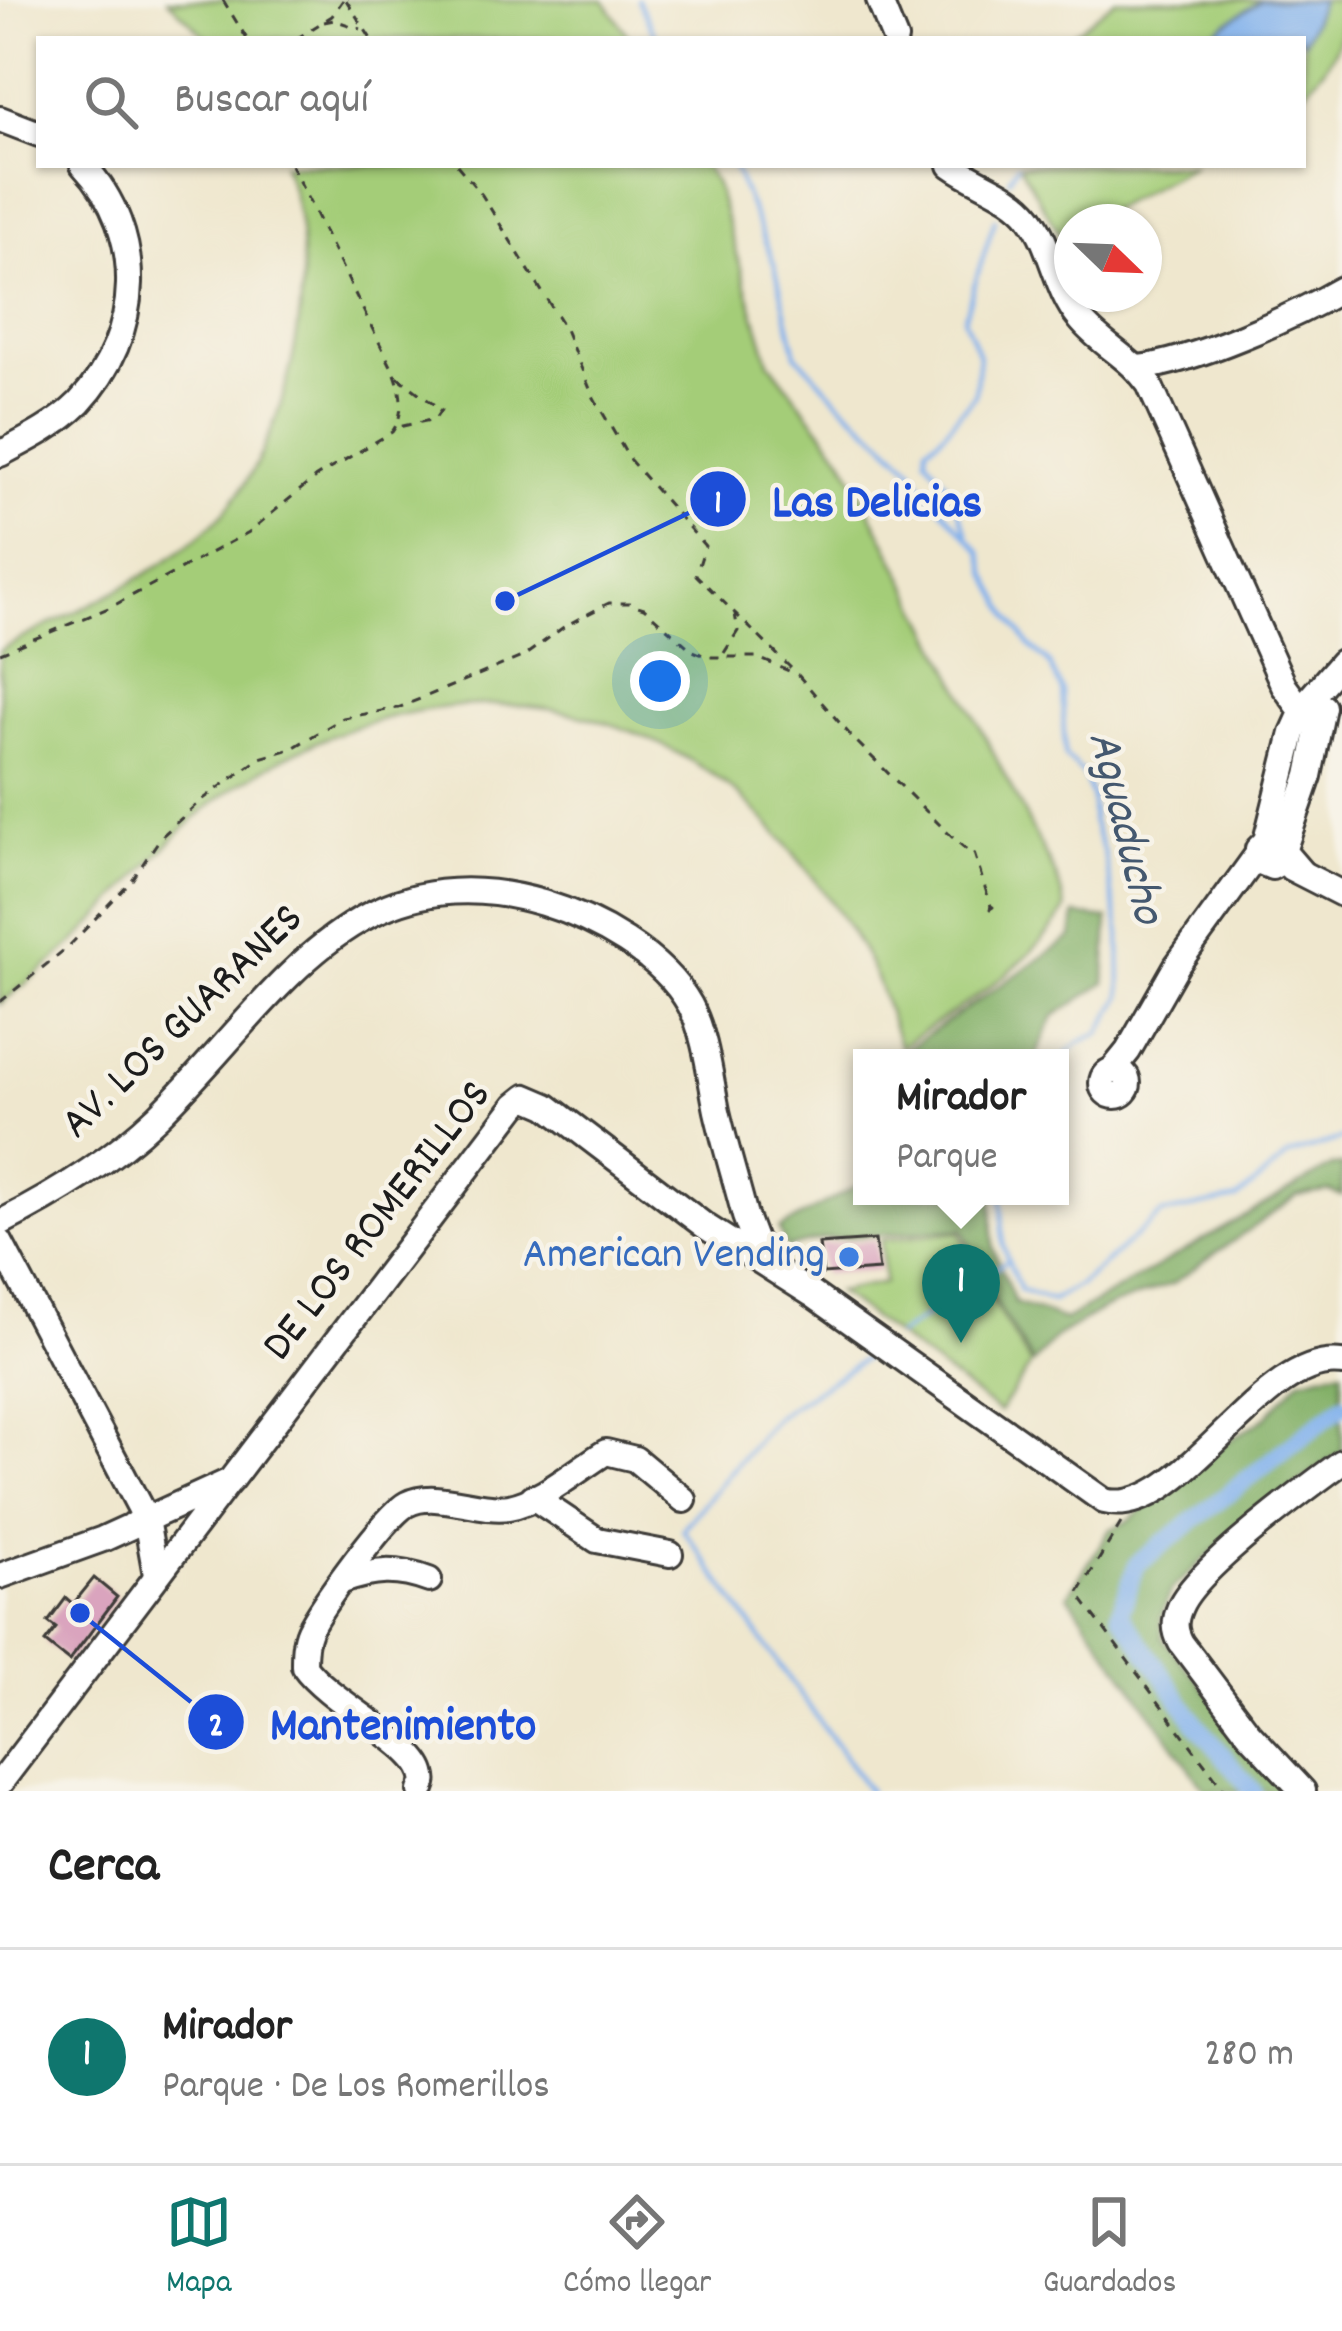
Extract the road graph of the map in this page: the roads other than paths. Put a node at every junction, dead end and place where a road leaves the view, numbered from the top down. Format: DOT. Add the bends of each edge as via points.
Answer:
graph roads {
  1 [pos="879,0"];
  2 [pos="894,36"];
  3 [pos="0,119"];
  4 [pos="36,133"];
  5 [pos="85,168"];
  6 [pos="956,168"];
  7 [pos="1342,289"];
  8 [pos="1138,368"];
  9 [pos="0,454"];
  10 [pos="1342,662"];
  11 [pos="1342,678"];
  12 [pos="1311,715"];
  13 [pos="1271,860"];
  14 [pos="1342,894"];
  15 [pos="1119,1075"];
  16 [pos="0,1223"];
  17 [pos="0,1243"];
  18 [pos="774,1268"];
  19 [pos="1342,1363"];
  20 [pos="1342,1462"];
  21 [pos="230,1480"];
  22 [pos="533,1497"];
  23 [pos="684,1500"];
  24 [pos="146,1519"];
  25 [pos="670,1554"];
  26 [pos="156,1575"];
  27 [pos="0,1576"];
  28 [pos="429,1580"];
  29 [pos="342,1581"];
  30 [pos="0,1783"];
  31 [pos="421,1791"];
  32 [pos="1303,1791"];
  1 -- 2 [label="street"];
  3 -- 4 [label="street"];
  5 -- 9 [label="street" via="125,232 127,308 117,344 77,405"];
  6 -- 8 [label="street" via="1031,218 1072,309"];
  7 -- 8 [label="street" via="1269,324"];
  8 -- 12 [label="street" via="1284,686"];
  10 -- 12 [label="street"];
  11 -- 12 [label="street"];
  12 -- 13 [label="street" via="1293,733"];
  13 -- 14 [label="street"];
  13 -- 15 [label="street" via="1177,965"];
  16 -- 18 [label="street, AV. LOS GUARANES" via="79,1180 129,1141 346,927 405,899 467,889 526,898 579,918 645,956 680,991 698,1025 745,1216"];
  17 -- 24 [label="street"];
  18 -- 19 [label="street, DE LOS ROMERILLOS" via="1076,1483 1124,1503 1150,1494 1296,1376"];
  18 -- 21 [label="street, DE LOS ROMERILLOS" via="526,1097"];
  20 -- 32 [label="street" via="1190,1589 1174,1627"];
  21 -- 24 [label="street, DE LOS ROMERILLOS"];
  21 -- 26 [label="street"];
  22 -- 23 [label="street" via="606,1452 635,1460"];
  22 -- 25 [label="street" via="597,1540"];
  22 -- 29 [label="street" via="508,1507 405,1505"];
  24 -- 26 [label="street"];
  24 -- 27 [label="street, DE LOS ROMERILLOS"];
  26 -- 30 [label="street"];
  28 -- 29 [label="street" via="398,1569"];
  29 -- 31 [label="street" via="309,1630 304,1666 423,1769"];
}
